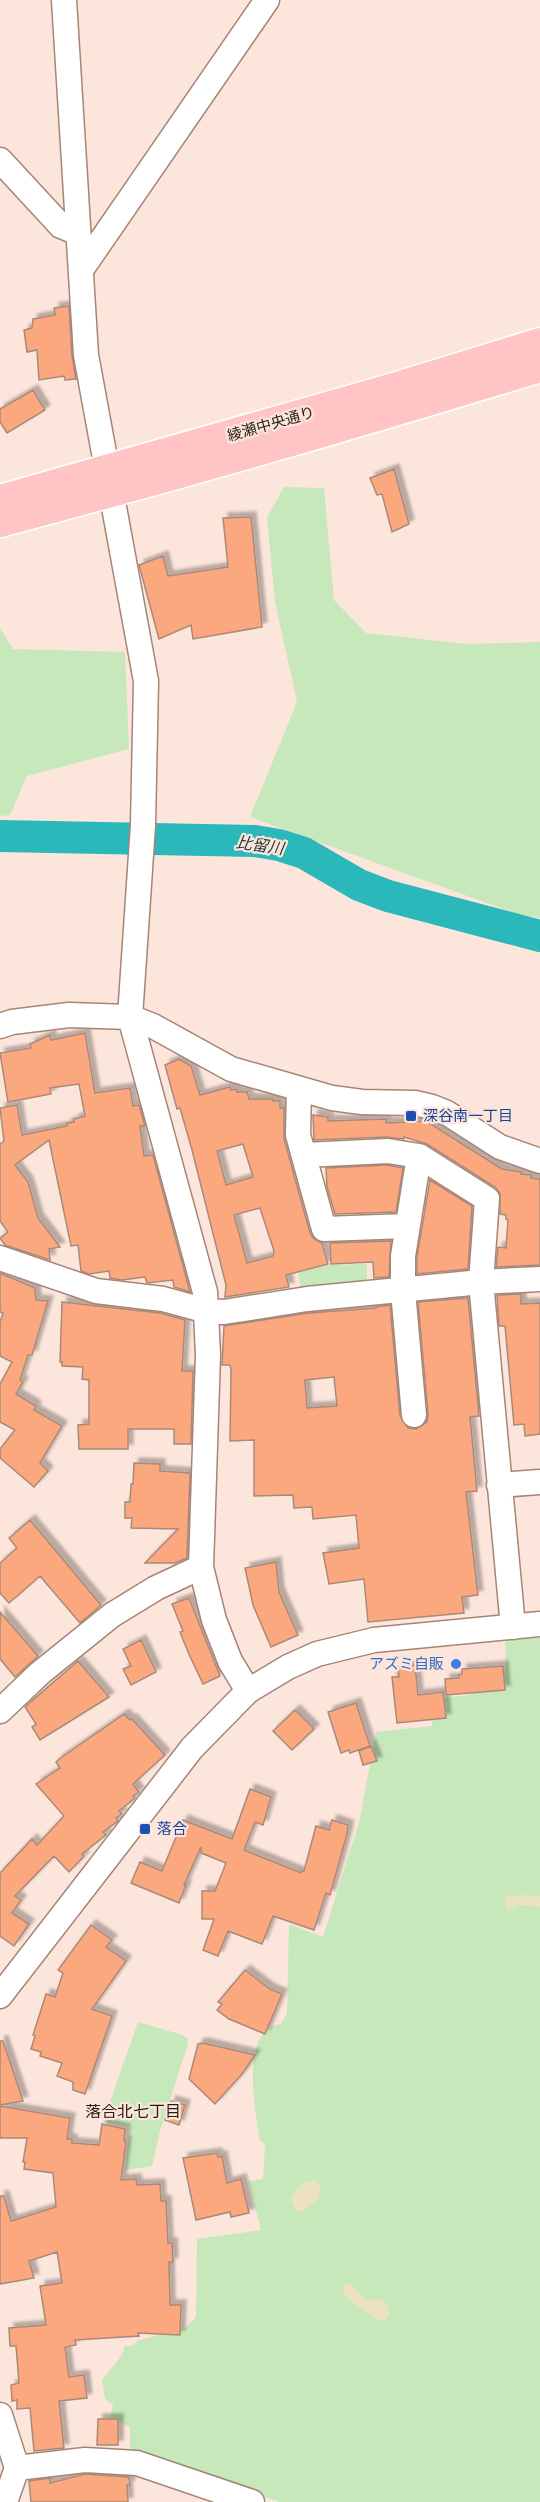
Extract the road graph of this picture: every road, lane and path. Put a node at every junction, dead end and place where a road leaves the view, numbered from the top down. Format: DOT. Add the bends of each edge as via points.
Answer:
graph roads {
  1 [pos="64,0"];
  2 [pos="267,0"];
  3 [pos="0,160"];
  4 [pos="78,233"];
  5 [pos="81,270"];
  6 [pos="540,343"];
  7 [pos="540,367"];
  8 [pos="109,482"];
  9 [pos="0,500"];
  10 [pos="0,522"];
  11 [pos="130,1017"];
  12 [pos="0,1026"];
  13 [pos="299,1089"];
  14 [pos="304,1155"];
  15 [pos="418,1156"];
  16 [pos="540,1161"];
  17 [pos="407,1226"];
  18 [pos="0,1258"];
  19 [pos="540,1279"];
  20 [pos="481,1282"];
  21 [pos="403,1291"];
  22 [pos="207,1311"];
  23 [pos="414,1415"];
  24 [pos="540,1482"];
  25 [pos="499,1485"];
  26 [pos="201,1567"];
  27 [pos="540,1624"];
  28 [pos="513,1627"];
  29 [pos="248,1691"];
  30 [pos="0,1711"];
  31 [pos="0,1996"];
  32 [pos="0,2415"];
  33 [pos="17,2468"];
  34 [pos="5,2502"];
  35 [pos="252,2502"];
  1 -- 4 [label="street"];
  2 -- 5 [label="street"];
  3 -- 4 [label="street" via="61,226"];
  4 -- 5 [label="street"];
  5 -- 8 [label="street" via="86,355"];
  6 -- 8 [label="main road, 綾瀬中央通り"];
  7 -- 8 [label="main road, 綾瀬中央通り" via="416,405"];
  8 -- 9 [label="main road, 綾瀬中央通り"];
  8 -- 10 [label="main road, 綾瀬中央通り"];
  8 -- 11 [label="street" via="146,681 142,835"];
  11 -- 12 [label="street" via="69,1015"];
  11 -- 13 [label="street" via="231,1069"];
  11 -- 22 [label="street" via="204,1284"];
  13 -- 14 [label="street" via="298,1136"];
  13 -- 16 [label="street" via="332,1098 432,1107 500,1147"];
  14 -- 15 [label="street" via="394,1151"];
  14 -- 17 [label="street" via="324,1229"];
  15 -- 17 [label="street"];
  15 -- 20 [label="street" via="487,1199"];
  17 -- 21 [label="street"];
  18 -- 22 [label="street" via="96,1291 163,1299"];
  19 -- 20 [label="street"];
  20 -- 21 [label="street"];
  20 -- 25 [label="street"];
  21 -- 22 [label="street"];
  21 -- 23 [label="street"];
  22 -- 26 [label="street"];
  24 -- 25 [label="street"];
  25 -- 28 [label="street"];
  26 -- 29 [label="street" via="214,1620 230,1661"];
  26 -- 30 [label="street" via="112,1615"];
  27 -- 28 [label="street"];
  28 -- 29 [label="street" via="374,1640 328,1651 288,1667"];
  29 -- 31 [label="street" via="192,1748"];
  32 -- 33 [label="street"];
  33 -- 34 [label="street"];
  33 -- 35 [label="street" via="85,2460 137,2463"];
}
